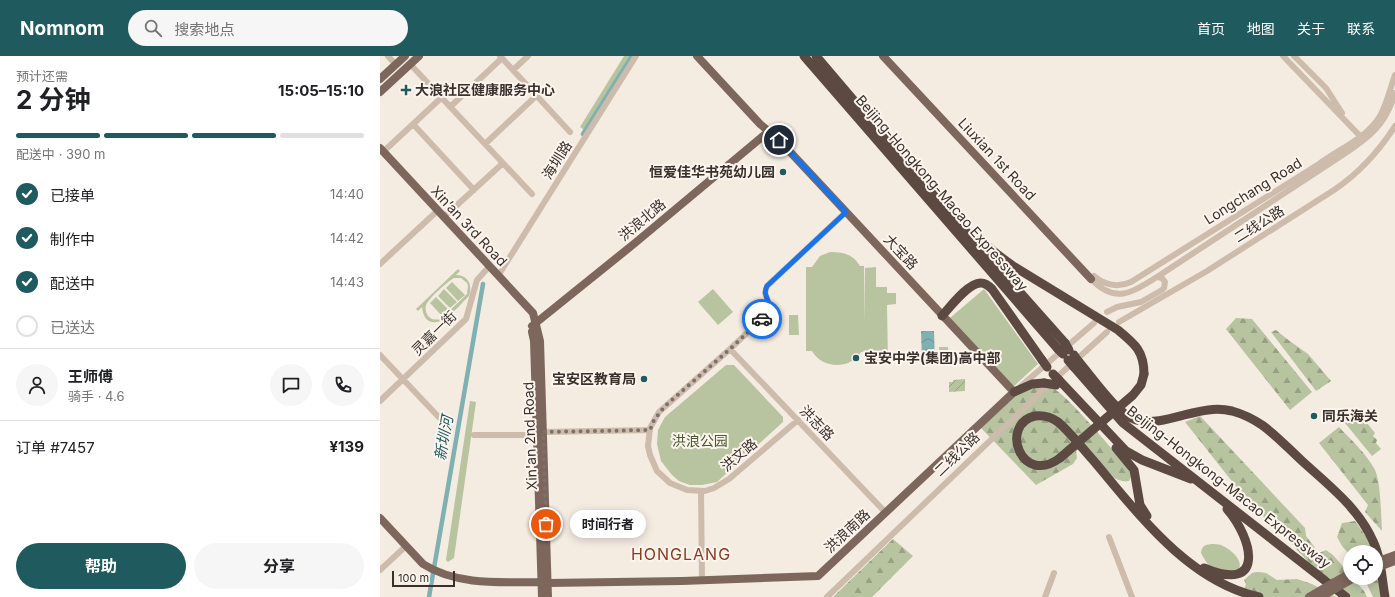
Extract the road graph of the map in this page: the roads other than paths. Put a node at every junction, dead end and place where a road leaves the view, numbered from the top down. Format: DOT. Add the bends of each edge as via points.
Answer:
graph roads {
  1 [pos="388,56"];
  2 [pos="405,56"];
  3 [pos="419,56"];
  4 [pos="528,56"];
  5 [pos="636,56"];
  6 [pos="697,56"];
  7 [pos="702,56"];
  8 [pos="804,56"];
  9 [pos="816,56"];
  10 [pos="883,56"];
  11 [pos="890,56"];
  12 [pos="1283,56"];
  13 [pos="1294,56"];
  14 [pos="501,57"];
  15 [pos="410,64"];
  16 [pos="396,65"];
  17 [pos="513,70"];
  18 [pos="1395,75"];
  19 [pos="380,79"];
  20 [pos="1327,91"];
  21 [pos="380,92"];
  22 [pos="1395,93"];
  23 [pos="536,96"];
  24 [pos="1321,96"];
  25 [pos="442,98"];
  26 [pos="450,107"];
  27 [pos="413,124"];
  28 [pos="1350,126"];
  29 [pos="1395,126"];
  30 [pos="769,131"];
  31 [pos="570,132"];
  32 [pos="1363,136"];
  33 [pos="1350,143"];
  34 [pos="485,144"];
  35 [pos="381,152"];
  36 [pos="503,163"];
  37 [pos="927,187"];
  38 [pos="474,190"];
  39 [pos="532,194"];
  40 [pos="846,212"];
  41 [pos="434,214"];
  42 [pos="444,217"];
  43 [pos="380,264"];
  44 [pos="486,270"];
  45 [pos="498,276"];
  46 [pos="1092,277"];
  47 [pos="1157,277"];
  48 [pos="1107,312"];
  49 [pos="942,316"];
  50 [pos="1119,322"];
  51 [pos="1094,323"];
  52 [pos="533,325"];
  53 [pos="1107,332"];
  54 [pos="730,349"];
  55 [pos="380,355"];
  56 [pos="1069,355"];
  57 [pos="1051,373"];
  58 [pos="402,380"];
  59 [pos="1014,392"];
  60 [pos="380,401"];
  61 [pos="798,420"];
  62 [pos="450,429"];
  63 [pos="650,430"];
  64 [pos="540,434"];
  65 [pos="474,436"];
  66 [pos="1202,484"];
  67 [pos="1210,490"];
  68 [pos="700,491"];
  69 [pos="886,512"];
  70 [pos="1145,513"];
  71 [pos="380,518"];
  72 [pos="380,524"];
  73 [pos="1154,529"];
  74 [pos="1109,537"];
  75 [pos="405,547"];
  76 [pos="1395,555"];
  77 [pos="1383,559"];
  78 [pos="1395,561"];
  79 [pos="1383,565"];
  80 [pos="380,570"];
  81 [pos="1054,573"];
  82 [pos="1343,577"];
  83 [pos="702,580"];
  84 [pos="544,584"];
  85 [pos="1343,584"];
  86 [pos="542,597"];
  87 [pos="548,597"];
  88 [pos="827,597"];
  89 [pos="1045,597"];
  90 [pos="1132,597"];
  91 [pos="1259,597"];
  92 [pos="1309,597"];
  93 [pos="1321,597"];
  94 [pos="1346,597"];
  95 [pos="1385,597"];
  1 -- 16 [label="street"];
  2 -- 16 [label="main road"];
  3 -- 15 [label="main road"];
  4 -- 17 [label="street"];
  5 -- 45 [label="street, 海圳路"];
  6 -- 30 [label="main road"];
  7 -- 30 [label="main road"];
  8 -- 56 [label="highway, Beijing-Hongkong-Macao Expressway"];
  9 -- 37 [label="highway, Beijing-Hongkong-Macao Expressway"];
  10 -- 46 [label="main road, Liuxian 1st Road"];
  11 -- 46 [label="main road, Liuxian 1st Road"];
  12 -- 24 [label="street"];
  13 -- 20 [label="street"];
  14 -- 17 [label="street"];
  14 -- 26 [label="street"];
  15 -- 21 [label="main road"];
  15 -- 25 [label="street"];
  16 -- 19 [label="main road"];
  17 -- 23 [label="street"];
  18 -- 32 [label="street, Longchang Road" via="1380,117"];
  20 -- 24 [label="street"];
  20 -- 32 [label="street"];
  22 -- 32 [label="street, Longchang Road" via="1381,124"];
  23 -- 31 [label="street"];
  23 -- 34 [label="street"];
  24 -- 28 [label="street"];
  25 -- 26 [label="street"];
  25 -- 27 [label="street"];
  26 -- 34 [label="street"];
  27 -- 35 [label="street"];
  27 -- 38 [label="street"];
  28 -- 32 [label="street"];
  28 -- 33 [label="street" via="1353,134"];
  29 -- 50 [label="street, 二线公路" via="1366,164 1334,190 1207,271"];
  30 -- 40 [label="main road, 大宝路"];
  30 -- 52 [label="main road, 洪浪北路"];
  32 -- 33 [label="street, Longchang Road"];
  32 -- 47 [label="street, Longchang Road" via="1344,154"];
  33 -- 46 [label="street, Longchang Road" via="1283,188 1131,282 1111,285"];
  34 -- 36 [label="street"];
  35 -- 41 [label="main road, Xin’an 3rd Road"];
  35 -- 42 [label="main road, Xin’an 3rd Road"];
  36 -- 38 [label="street"];
  36 -- 39 [label="street"];
  37 -- 56 [label="highway, Beijing-Hongkong-Macao Expressway"];
  37 -- 73 [label="highway, Beijing-Hongkong-Macao Expressway, bridge" via="998,255 1118,330 1142,355 1144,374 1141,385 1133,396 1060,458 1042,466 1032,464 1024,459 1016,442 1023,423 1032,417 1051,418 1061,424"];
  38 -- 42 [label="street"];
  40 -- 49 [label="main road, 大宝路"];
  40 -- 54 [label="street, 洪文路" via="767,286 765,293 770,306 768,313"];
  41 -- 43 [label="street"];
  41 -- 44 [label="main road, Xin’an 3rd Road"];
  42 -- 45 [label="main road, Xin’an 3rd Road"];
  44 -- 52 [label="main road, Xin’an 3rd Road" via="529,317"];
  44 -- 58 [label="street, 灵嘉一街" via="474,287 466,319"];
  45 -- 52 [label="main road, Xin’an 3rd Road" via="533,313"];
  46 -- 47 [label="street, Longchang Road" via="1103,289 1124,294"];
  47 -- 48 [label="street" via="1165,282 1162,290 1141,302"];
  49 -- 57 [label="highway" via="968,288 980,283 987,285"];
  49 -- 59 [label="main road, 大宝路"];
  51 -- 59 [label="street, 洪浪南路"];
  52 -- 64 [label="main road, Xin'an 2nd Road"];
  53 -- 88 [label="street, 二线公路" via="1036,396"];
  54 -- 61 [label="street, 洪志路"];
  54 -- 63 [label="street, 洪文路" via="665,406"];
  55 -- 58 [label="street"];
  56 -- 66 [label="highway, Beijing-Hongkong-Macao Expressway" via="1124,423"];
  56 -- 95 [label="highway, Beijing-Hongkong-Macao Expressway" via="1113,403 1137,420 1158,420 1202,410 1221,410 1244,415 1263,426 1343,499 1358,516 1373,539 1377,551"];
  57 -- 59 [label="highway, bridge" via="1044,383 1032,384"];
  57 -- 66 [label="highway" via="1126,451"];
  57 -- 70 [label="highway" via="1132,467 1136,474 1140,505"];
  58 -- 60 [label="street, 灵嘉一街"];
  58 -- 62 [label="street"];
  59 -- 69 [label="main road, 洪浪南路"];
  61 -- 68 [label="street, 洪文路" via="722,485"];
  61 -- 69 [label="street, 洪志路"];
  63 -- 64 [label="street"];
  63 -- 68 [label="street, 洪文路" via="648,446 657,471 678,488"];
  64 -- 65 [label="street"];
  64 -- 84 [label="main road, Xin'an 2nd Road"];
  66 -- 67 [label="highway, Beijing-Hongkong-Macao Expressway"];
  67 -- 70 [label="highway" via="1234,517 1244,538 1249,561 1244,571 1237,574 1220,574 1197,564"];
  67 -- 94 [label="highway, Beijing-Hongkong-Macao Expressway"];
  68 -- 83 [label="street"];
  69 -- 83 [label="main road, 洪浪南路" via="818,576"];
  70 -- 73 [label="highway"];
  71 -- 75 [label="main road"];
  72 -- 75 [label="main road"];
  73 -- 91 [label="highway, Beijing-Hongkong-Macao Expressway" via="1196,569 1235,590"];
  74 -- 90 [label="street"];
  75 -- 80 [label="street"];
  75 -- 84 [label="main road, 洪浪南路" via="428,570 439,575 482,582"];
  76 -- 77 [label="main road, bridge"];
  78 -- 79 [label="main road, bridge"];
  81 -- 89 [label="street"];
  82 -- 92 [label="main road, bridge"];
  83 -- 84 [label="main road, 洪浪南路"];
  84 -- 86 [label="main road, Xin'an 2nd Road"];
  84 -- 87 [label="main road, Xin'an 2nd Road"];
  85 -- 93 [label="main road, bridge"];
}
